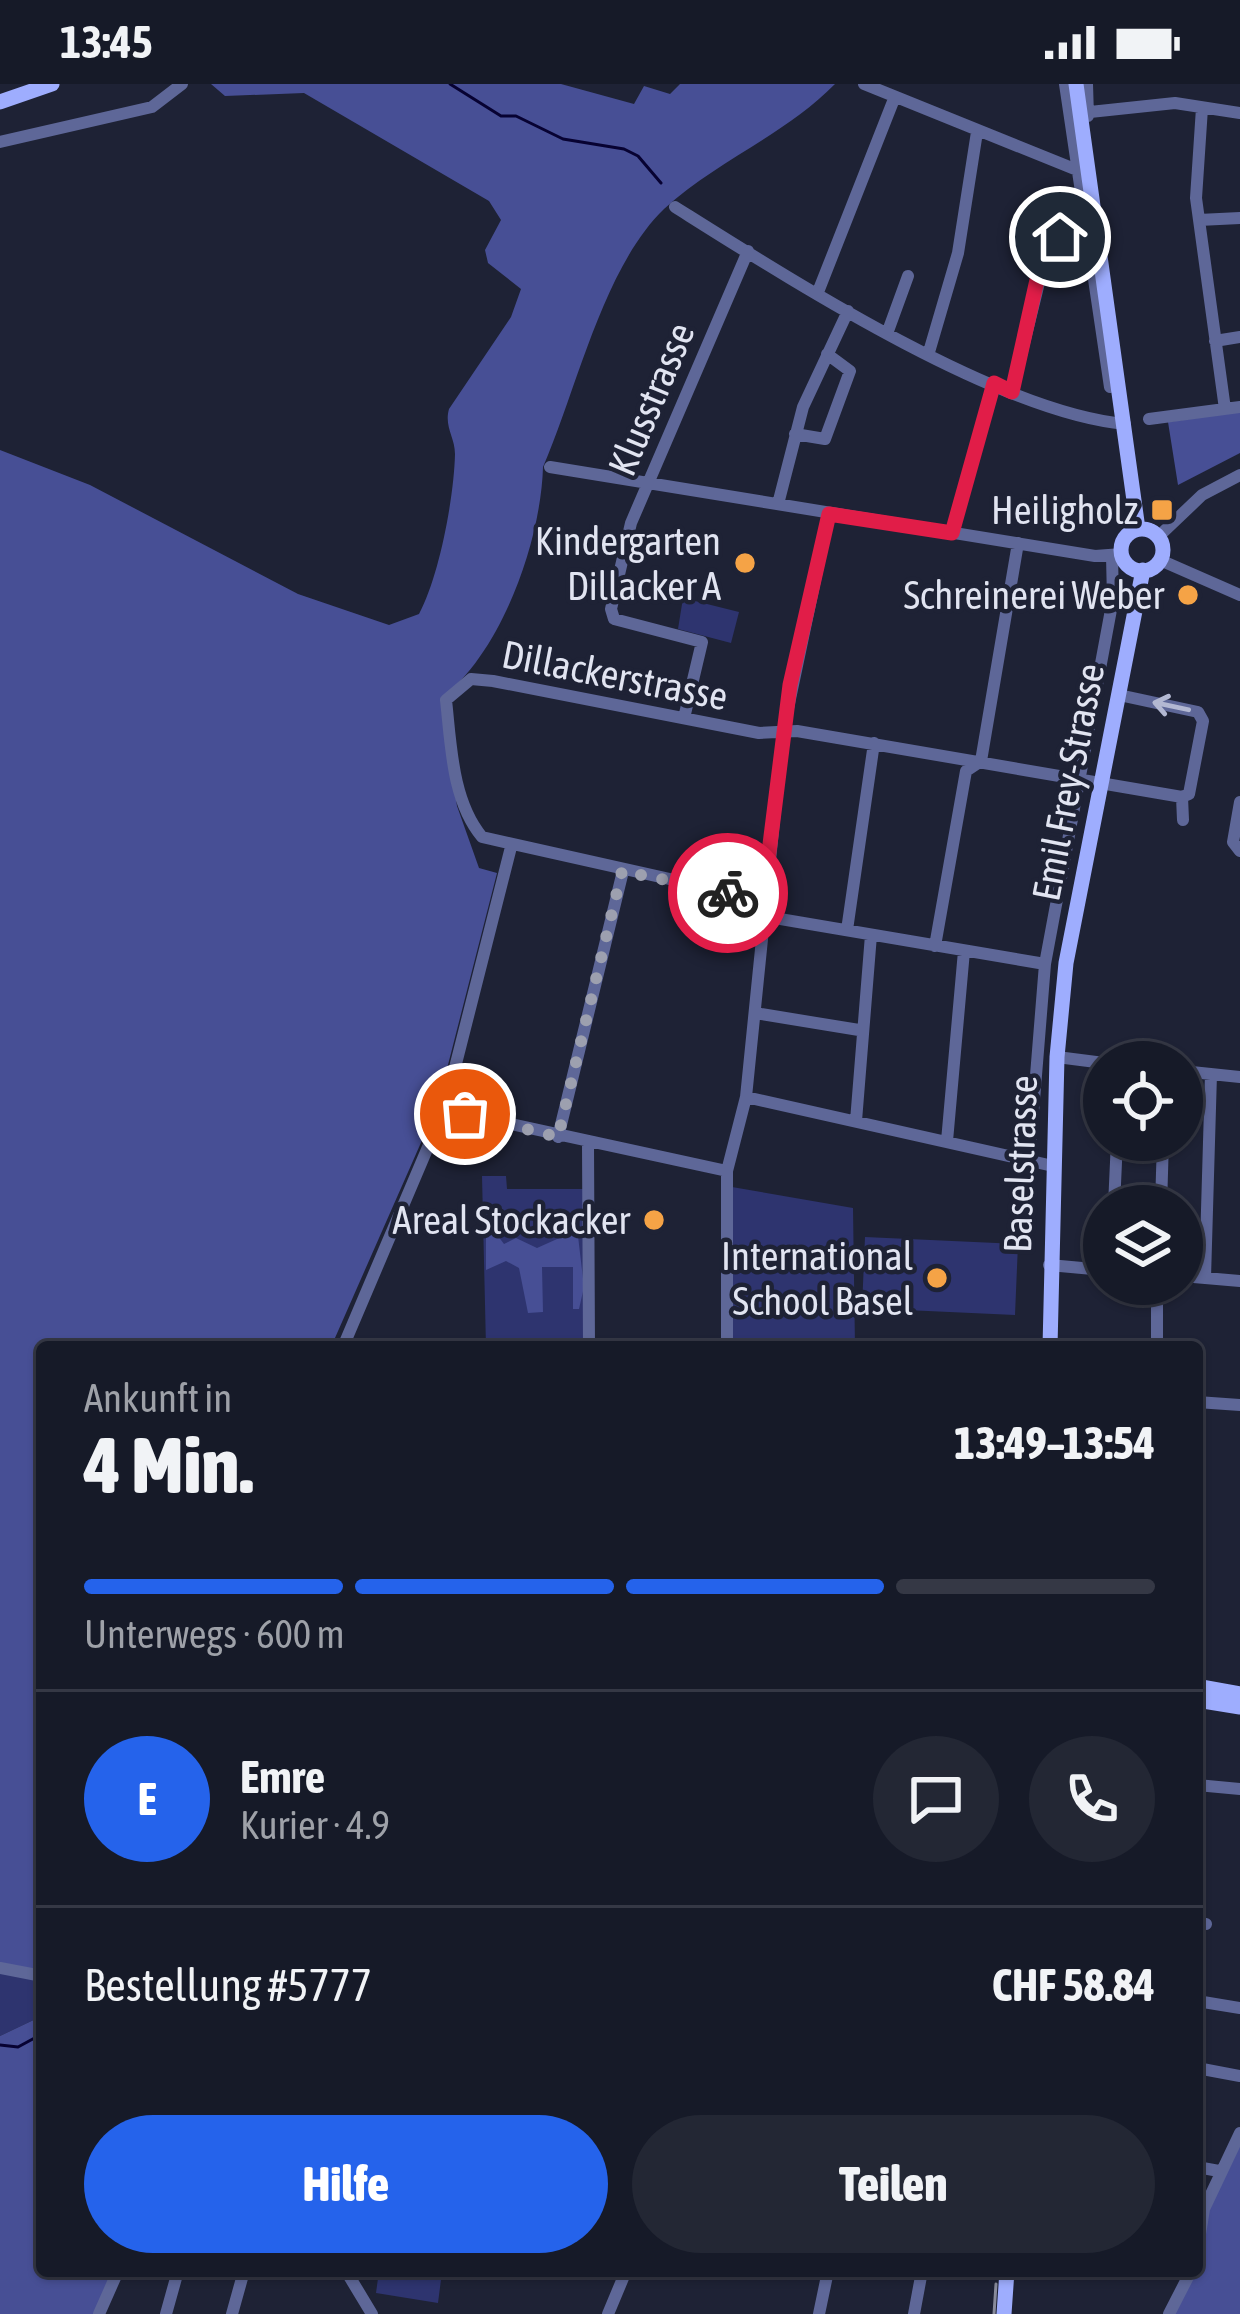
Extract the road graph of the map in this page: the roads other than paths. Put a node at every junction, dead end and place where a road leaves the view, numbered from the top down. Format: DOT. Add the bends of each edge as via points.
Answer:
graph roads {
  1 [pos="52,84"];
  2 [pos="182,84"];
  3 [pos="864,84"];
  4 [pos="1065,84"];
  5 [pos="1076,84"];
  6 [pos="1087,84"];
  7 [pos="894,99"];
  8 [pos="0,102"];
  9 [pos="1202,108"];
  10 [pos="1090,112"];
  11 [pos="1240,112"];
  12 [pos="1081,128"];
  13 [pos="977,132"];
  14 [pos="0,142"];
  15 [pos="1077,170"];
  16 [pos="675,207"];
  17 [pos="1240,218"];
  18 [pos="1198,220"];
  19 [pos="1088,235"];
  20 [pos="748,251"];
  21 [pos="908,275"];
  22 [pos="818,292"];
  23 [pos="848,310"];
  24 [pos="888,331"];
  25 [pos="1240,337"];
  26 [pos="1215,341"];
  27 [pos="928,352"];
  28 [pos="827,354"];
  29 [pos="994,383"];
  30 [pos="1110,387"];
  31 [pos="1012,392"];
  32 [pos="1233,408"];
  33 [pos="1149,419"];
  34 [pos="1125,424"];
  35 [pos="796,434"];
  36 [pos="550,466"];
  37 [pos="1240,475"];
  38 [pos="647,484"];
  39 [pos="778,504"];
  40 [pos="829,514"];
  41 [pos="1138,529"];
  42 [pos="952,533"];
  43 [pos="1158,537"];
  44 [pos="1018,543"];
  45 [pos="1117,555"];
  46 [pos="1160,560"];
  47 [pos="1143,570"];
  48 [pos="1240,595"];
  49 [pos="1119,695"];
  50 [pos="685,718"];
  51 [pos="783,732"];
  52 [pos="874,743"];
  53 [pos="981,761"];
  54 [pos="1078,778"];
  55 [pos="1103,782"];
  56 [pos="1182,797"];
  57 [pos="1240,802"];
  58 [pos="1183,820"];
  59 [pos="511,847"];
  60 [pos="1240,850"];
  61 [pos="622,871"];
  62 [pos="763,900"];
  63 [pos="762,916"];
  64 [pos="847,930"];
  65 [pos="871,934"];
  66 [pos="935,946"];
  67 [pos="964,951"];
  68 [pos="1045,964"];
  69 [pos="1060,1007"];
  70 [pos="755,1013"];
  71 [pos="859,1030"];
  72 [pos="1057,1057"];
  73 [pos="1083,1060"];
  74 [pos="1203,1073"];
  75 [pos="1210,1074"];
  76 [pos="1240,1077"];
  77 [pos="746,1096"];
  78 [pos="465,1114"];
  79 [pos="856,1121"];
  80 [pos="558,1137"];
  81 [pos="947,1141"];
  82 [pos="588,1144"];
  83 [pos="1029,1162"];
  84 [pos="1053,1166"];
  85 [pos="727,1171"];
  86 [pos="1049,1265"];
  87 [pos="1083,1268"];
  88 [pos="1205,1278"];
  89 [pos="1240,1281"];
  90 [pos="1157,1305"];
  91 [pos="346,1341"];
  92 [pos="589,1341"];
  93 [pos="727,1341"];
  94 [pos="1046,1341"];
  95 [pos="1157,1341"];
  96 [pos="1203,1403"];
  97 [pos="1240,1406"];
  98 [pos="1203,1687"];
  99 [pos="1240,1694"];
  100 [pos="1203,1701"];
  101 [pos="1240,1707"];
  102 [pos="1203,1786"];
  103 [pos="1240,1789"];
  104 [pos="0,1969"];
  105 [pos="36,1975"];
  106 [pos="1203,2002"];
  107 [pos="1240,2008"];
  108 [pos="1203,2069"];
  109 [pos="1240,2076"];
  110 [pos="1240,2133"];
  111 [pos="1203,2168"];
  112 [pos="1219,2171"];
  113 [pos="1203,2226"];
  114 [pos="115,2277"];
  115 [pos="177,2277"];
  116 [pos="242,2277"];
  117 [pos="350,2277"];
  118 [pos="623,2277"];
  119 [pos="827,2277"];
  120 [pos="921,2277"];
  121 [pos="1006,2277"];
  122 [pos="1188,2277"];
  123 [pos="99,2314"];
  124 [pos="168,2314"];
  125 [pos="232,2314"];
  126 [pos="372,2314"];
  127 [pos="608,2314"];
  128 [pos="819,2314"];
  129 [pos="914,2314"];
  130 [pos="1004,2314"];
  131 [pos="1169,2314"];
  1 -- 8 [label="main road"];
  2 -- 14 [label="street" via="152,107"];
  3 -- 7 [label="street"];
  4 -- 15 [label="street"];
  5 -- 12 [label="main road"];
  6 -- 10 [label="street"];
  7 -- 13 [label="street"];
  7 -- 22 [label="street"];
  9 -- 10 [label="street" via="1145,104"];
  9 -- 11 [label="street"];
  9 -- 18 [label="street"];
  10 -- 12 [label="street"];
  12 -- 34 [label="main road"];
  13 -- 15 [label="street"];
  13 -- 27 [label="street" via="958,254"];
  15 -- 19 [label="street"];
  16 -- 20 [label="street"];
  17 -- 18 [label="street"];
  18 -- 26 [label="street"];
  19 -- 30 [label="street"];
  19 -- 31 [label="street" via="1048,246"];
  20 -- 22 [label="street"];
  20 -- 38 [label="street, Klusstrasse"];
  21 -- 24 [label="street"];
  22 -- 23 [label="street"];
  23 -- 24 [label="street"];
  23 -- 28 [label="street"];
  24 -- 27 [label="street"];
  25 -- 26 [label="street"];
  26 -- 32 [label="street"];
  27 -- 29 [label="street"];
  28 -- 35 [label="street"];
  28 -- 35 [label="street" via="850,371 848,391 825,439"];
  29 -- 31 [label="street"];
  29 -- 42 [label="street"];
  31 -- 34 [label="street" via="1089,421"];
  32 -- 33 [label="street"];
  34 -- 41 [label="main road"];
  35 -- 39 [label="street"];
  36 -- 38 [label="street"];
  37 -- 43 [label="street" via="1202,495"];
  38 -- 39 [label="street"];
  38 -- 50 [label="street, Klusstrasse" via="611,609 614,620 702,642"];
  39 -- 40 [label="street"];
  40 -- 42 [label="street"];
  40 -- 51 [label="street"];
  41 -- 43 [label="main road"];
  41 -- 45 [label="main road"];
  42 -- 44 [label="street"];
  43 -- 46 [label="main road"];
  44 -- 45 [label="street"];
  44 -- 53 [label="street"];
  45 -- 47 [label="main road"];
  45 -- 54 [label="street, Baselstrasse"];
  46 -- 47 [label="main road"];
  46 -- 48 [label="street"];
  47 -- 49 [label="main road, Emil Frey-Strasse"];
  49 -- 55 [label="main road, Emil Frey-Strasse"];
  56 -- 49 [label="street, one-way" via="1200,740 1198,712"];
  50 -- 51 [label="street, Dillackerstrasse"];
  50 -- 59 [label="street, Dillackerstrasse" via="471,679 446,700 460,793 482,837"];
  51 -- 52 [label="street, Dillackerstrasse"];
  51 -- 62 [label="street"];
  52 -- 53 [label="street, Dillackerstrasse"];
  52 -- 64 [label="street"];
  53 -- 54 [label="street, Dillackerstrasse"];
  53 -- 66 [label="street" via="967,771"];
  54 -- 55 [label="street, Dillackerstrasse"];
  54 -- 68 [label="street, Baselstrasse"];
  55 -- 56 [label="street, Dillackerstrasse"];
  55 -- 69 [label="main road, Emil Frey-Strasse"];
  56 -- 58 [label="street"];
  57 -- 60 [label="street" via="1233,842"];
  59 -- 61 [label="street"];
  59 -- 91 [label="street" via="445,1107"];
  61 -- 62 [label="street"];
  61 -- 80 [label="street"];
  62 -- 63 [label="street"];
  63 -- 64 [label="street"];
  63 -- 70 [label="street"];
  64 -- 65 [label="street"];
  65 -- 66 [label="street"];
  65 -- 71 [label="street"];
  66 -- 67 [label="street"];
  67 -- 68 [label="street"];
  67 -- 81 [label="street"];
  68 -- 83 [label="street, Baselstrasse"];
  69 -- 72 [label="main road, Baselstrasse"];
  70 -- 71 [label="street"];
  70 -- 77 [label="street"];
  71 -- 79 [label="street"];
  72 -- 73 [label="street"];
  72 -- 84 [label="main road, Baselstrasse"];
  74 -- 75 [label="street"];
  75 -- 76 [label="street"];
  75 -- 88 [label="street"];
  77 -- 79 [label="street"];
  77 -- 85 [label="street"];
  78 -- 80 [label="street"];
  79 -- 81 [label="street"];
  80 -- 82 [label="street"];
  81 -- 83 [label="street"];
  82 -- 85 [label="street"];
  82 -- 92 [label="street"];
  83 -- 84 [label="street"];
  84 -- 86 [label="main road, Baselstrasse"];
  85 -- 93 [label="street"];
  86 -- 87 [label="street"];
  86 -- 94 [label="main road, Baselstrasse"];
  88 -- 89 [label="street"];
  90 -- 95 [label="street"];
  96 -- 97 [label="street"];
  98 -- 99 [label="main road"];
  100 -- 101 [label="main road"];
  102 -- 103 [label="street"];
  104 -- 105 [label="street"];
  106 -- 107 [label="street"];
  108 -- 109 [label="street"];
  110 -- 112 [label="street"];
  111 -- 112 [label="street"];
  112 -- 113 [label="street"];
  114 -- 123 [label="street"];
  115 -- 124 [label="street"];
  116 -- 125 [label="street"];
  117 -- 126 [label="street"];
  118 -- 127 [label="street"];
  119 -- 128 [label="street"];
  120 -- 129 [label="street"];
  121 -- 130 [label="main road"];
  122 -- 131 [label="street"];
}
